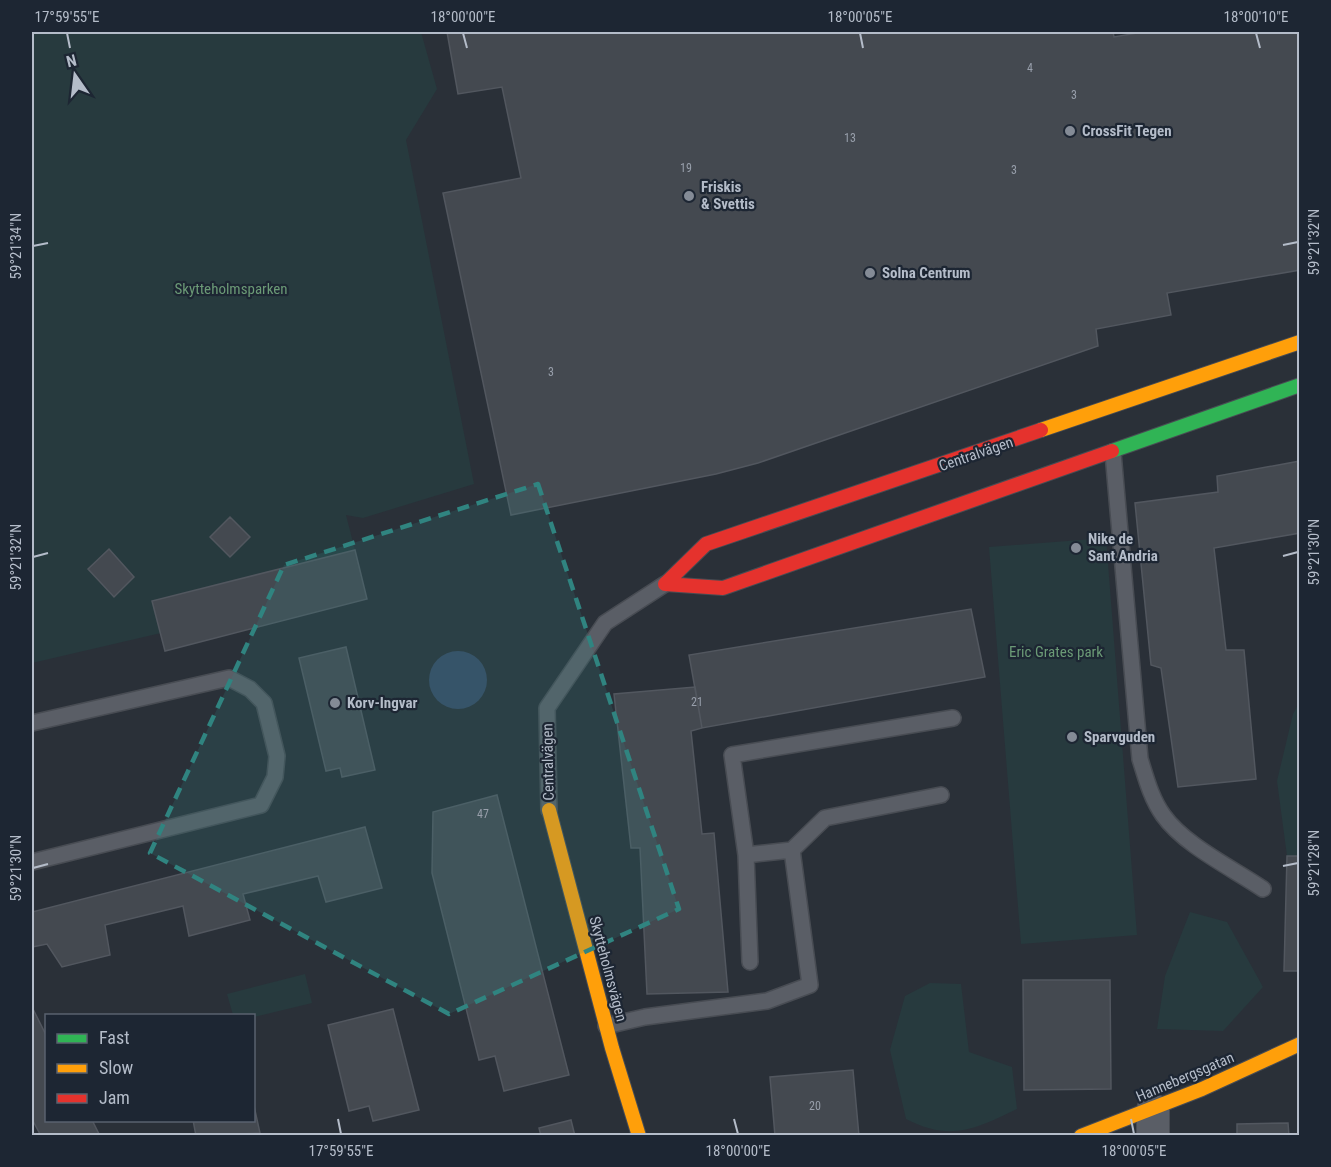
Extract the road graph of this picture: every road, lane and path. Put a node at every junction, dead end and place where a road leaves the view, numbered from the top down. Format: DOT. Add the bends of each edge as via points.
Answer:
graph roads {
  1 [pos="1299,342"];
  2 [pos="1299,386"];
  3 [pos="1113,453"];
  4 [pos="665,584"];
  5 [pos="953,718"];
  6 [pos="32,723"];
  7 [pos="941,795"];
  8 [pos="549,810"];
  9 [pos="792,850"];
  10 [pos="746,855"];
  11 [pos="32,862"];
  12 [pos="1263,889"];
  13 [pos="750,962"];
  14 [pos="606,1026"];
  15 [pos="1299,1044"];
  16 [pos="1153,1123"];
  17 [pos="639,1136"];
  18 [pos="1081,1136"];
  1 -- 4 [label="street, Centralvägen" via="706,544"];
  2 -- 3 [label="street"];
  3 -- 4 [label="street" via="723,588"];
  3 -- 12 [label="lane" via="1140,759 1149,791 1163,815 1183,836"];
  4 -- 8 [label="lane, Centralvägen" via="605,623 548,708"];
  5 -- 10 [label="lane" via="732,755"];
  6 -- 11 [label="lane" via="229,678 250,689 264,703 277,756 275,777 261,805"];
  7 -- 9 [label="lane" via="825,818"];
  8 -- 14 [label="street, Skytteholmsvägen"];
  9 -- 10 [label="lane"];
  9 -- 14 [label="lane" via="810,985 766,1001"];
  10 -- 13 [label="lane"];
  14 -- 17 [label="street, Skytteholmsvägen"];
  15 -- 16 [label="street, Hannebergsgatan"];
  16 -- 18 [label="street, Hannebergsgatan"];
}
